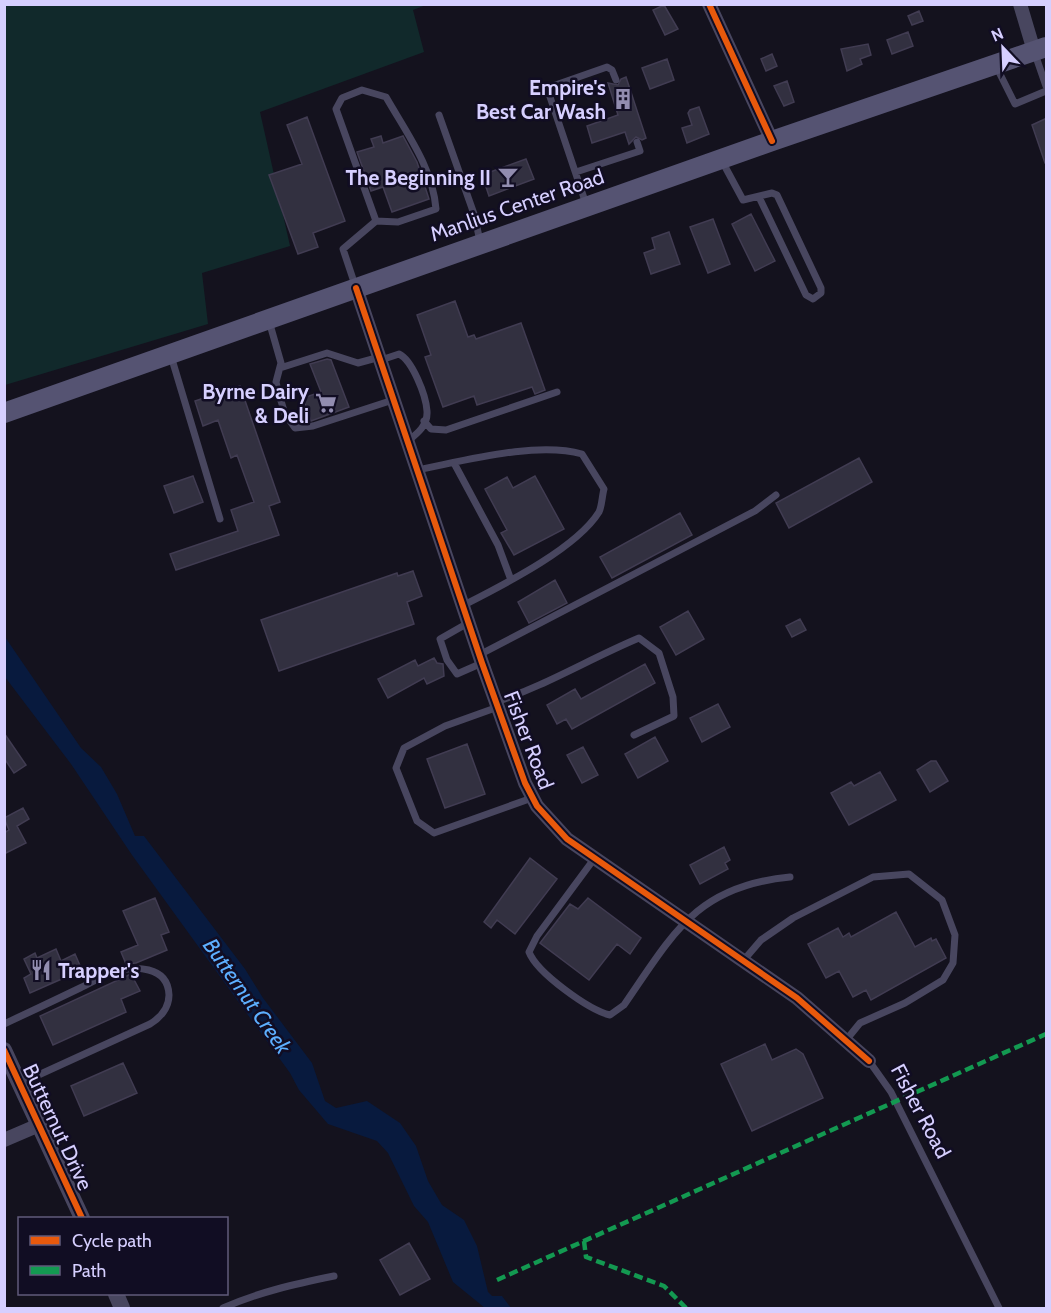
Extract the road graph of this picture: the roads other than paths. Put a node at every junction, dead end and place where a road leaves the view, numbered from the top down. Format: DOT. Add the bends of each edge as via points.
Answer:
graph roads {
  1 [pos="709,4"];
  2 [pos="1020,4"];
  3 [pos="1040,49"];
  4 [pos="995,64"];
  5 [pos="615,80"];
  6 [pos="1047,86"];
  7 [pos="1047,91"];
  8 [pos="439,115"];
  9 [pos="772,141"];
  10 [pos="637,142"];
  11 [pos="720,159"];
  12 [pos="576,172"];
  13 [pos="759,197"];
  14 [pos="587,206"];
  15 [pos="376,220"];
  16 [pos="480,244"];
  17 [pos="356,288"];
  18 [pos="268,319"];
  19 [pos="170,354"];
  20 [pos="380,359"];
  21 [pos="280,368"];
  22 [pos="557,392"];
  23 [pos="394,400"];
  24 [pos="4,413"];
  25 [pos="424,422"];
  26 [pos="408,441"];
  27 [pos="454,463"];
  28 [pos="417,470"];
  29 [pos="776,495"];
  30 [pos="220,519"];
  31 [pos="511,580"];
  32 [pos="462,606"];
  33 [pos="468,623"];
  34 [pos="480,659"];
  35 [pos="497,705"];
  36 [pos="634,735"];
  37 [pos="532,798"];
  38 [pos="594,859"];
  39 [pos="790,877"];
  40 [pos="684,921"];
  41 [pos="743,961"];
  42 [pos="4,1024"];
  43 [pos="846,1039"];
  44 [pos="4,1050"];
  45 [pos="869,1061"];
  46 [pos="20,1083"];
  47 [pos="39,1125"];
  48 [pos="4,1140"];
  49 [pos="82,1217"];
  50 [pos="334,1276"];
  51 [pos="223,1308"];
  52 [pos="999,1308"];
  1 -- 9 [label="street"];
  2 -- 3 [label="street"];
  3 -- 4 [label="main road, Manlius Center Road"];
  3 -- 6 [label="lane"];
  4 -- 7 [label="lane" via="1015,104"];
  4 -- 9 [label="main road, Manlius Center Road"];
  5 -- 12 [label="lane" via="607,67 547,88"];
  8 -- 16 [label="lane" via="474,214"];
  9 -- 11 [label="main road, Manlius Center Road"];
  10 -- 12 [label="lane" via="640,151"];
  11 -- 13 [label="lane" via="743,200"];
  11 -- 14 [label="main road, Manlius Center Road"];
  12 -- 14 [label="lane"];
  13 -- 13 [label="lane" via="777,195 821,288 813,299 806,295"];
  14 -- 16 [label="main road, Manlius Center Road"];
  15 -- 15 [label="lane" via="336,109 342,98 362,90 386,97 408,130 435,192 436,209 398,222"];
  15 -- 17 [label="lane" via="343,249"];
  16 -- 17 [label="main road, Manlius Center Road"];
  17 -- 18 [label="main road, Manlius Center Road"];
  17 -- 20 [label="street, Fisher Road"];
  18 -- 19 [label="main road, Manlius Center Road"];
  18 -- 21 [label="lane" via="280,352"];
  19 -- 24 [label="main road, Manlius Center Road"];
  19 -- 30 [label="lane"];
  20 -- 21 [label="lane" via="358,363 327,353"];
  20 -- 23 [label="street, Fisher Road"];
  20 -- 25 [label="lane" via="399,354 406,357 427,411"];
  21 -- 23 [label="lane" via="278,391 285,414 295,428"];
  22 -- 25 [label="lane" via="446,430 432,429"];
  23 -- 26 [label="street, Fisher Road"];
  25 -- 26 [label="lane" via="421,431"];
  26 -- 28 [label="street, Fisher Road"];
  27 -- 28 [label="lane"];
  27 -- 31 [label="lane" via="498,545"];
  27 -- 31 [label="lane" via="488,456 567,450 582,454 604,489 600,510 578,536"];
  28 -- 32 [label="street, Fisher Road"];
  29 -- 34 [label="lane" via="755,511"];
  31 -- 32 [label="lane"];
  32 -- 33 [label="street, Fisher Road"];
  33 -- 34 [label="street, Fisher Road"];
  33 -- 34 [label="lane" via="440,639 447,660 457,674"];
  34 -- 35 [label="street, Fisher Road"];
  35 -- 36 [label="lane" via="639,638 658,653 673,697 674,716"];
  35 -- 37 [label="street, Fisher Road"];
  35 -- 37 [label="lane" via="404,748 396,768 417,821 434,833"];
  37 -- 38 [label="street, Fisher Road" via="548,820"];
  38 -- 40 [label="street, Fisher Road"];
  38 -- 40 [label="lane" via="529,952 538,967 584,1003 610,1015 619,1010"];
  39 -- 40 [label="lane" via="743,886 703,905"];
  40 -- 41 [label="street, Fisher Road"];
  41 -- 43 [label="street, Fisher Road" via="797,998"];
  41 -- 43 [label="lane" via="761,940 793,918 873,877 909,874 942,900 955,935 953,963 943,980 860,1023"];
  42 -- 46 [label="lane" via="114,972 154,970 167,986 169,996 160,1017"];
  43 -- 45 [label="street, Fisher Road"];
  44 -- 46 [label="street, Butternut Drive"];
  45 -- 52 [label="lane, Fisher Road" via="891,1092"];
  46 -- 47 [label="street, Butternut Drive"];
  47 -- 48 [label="street"];
  47 -- 49 [label="street, Butternut Drive"];
  50 -- 51 [label="lane" via="289,1285"];
}
